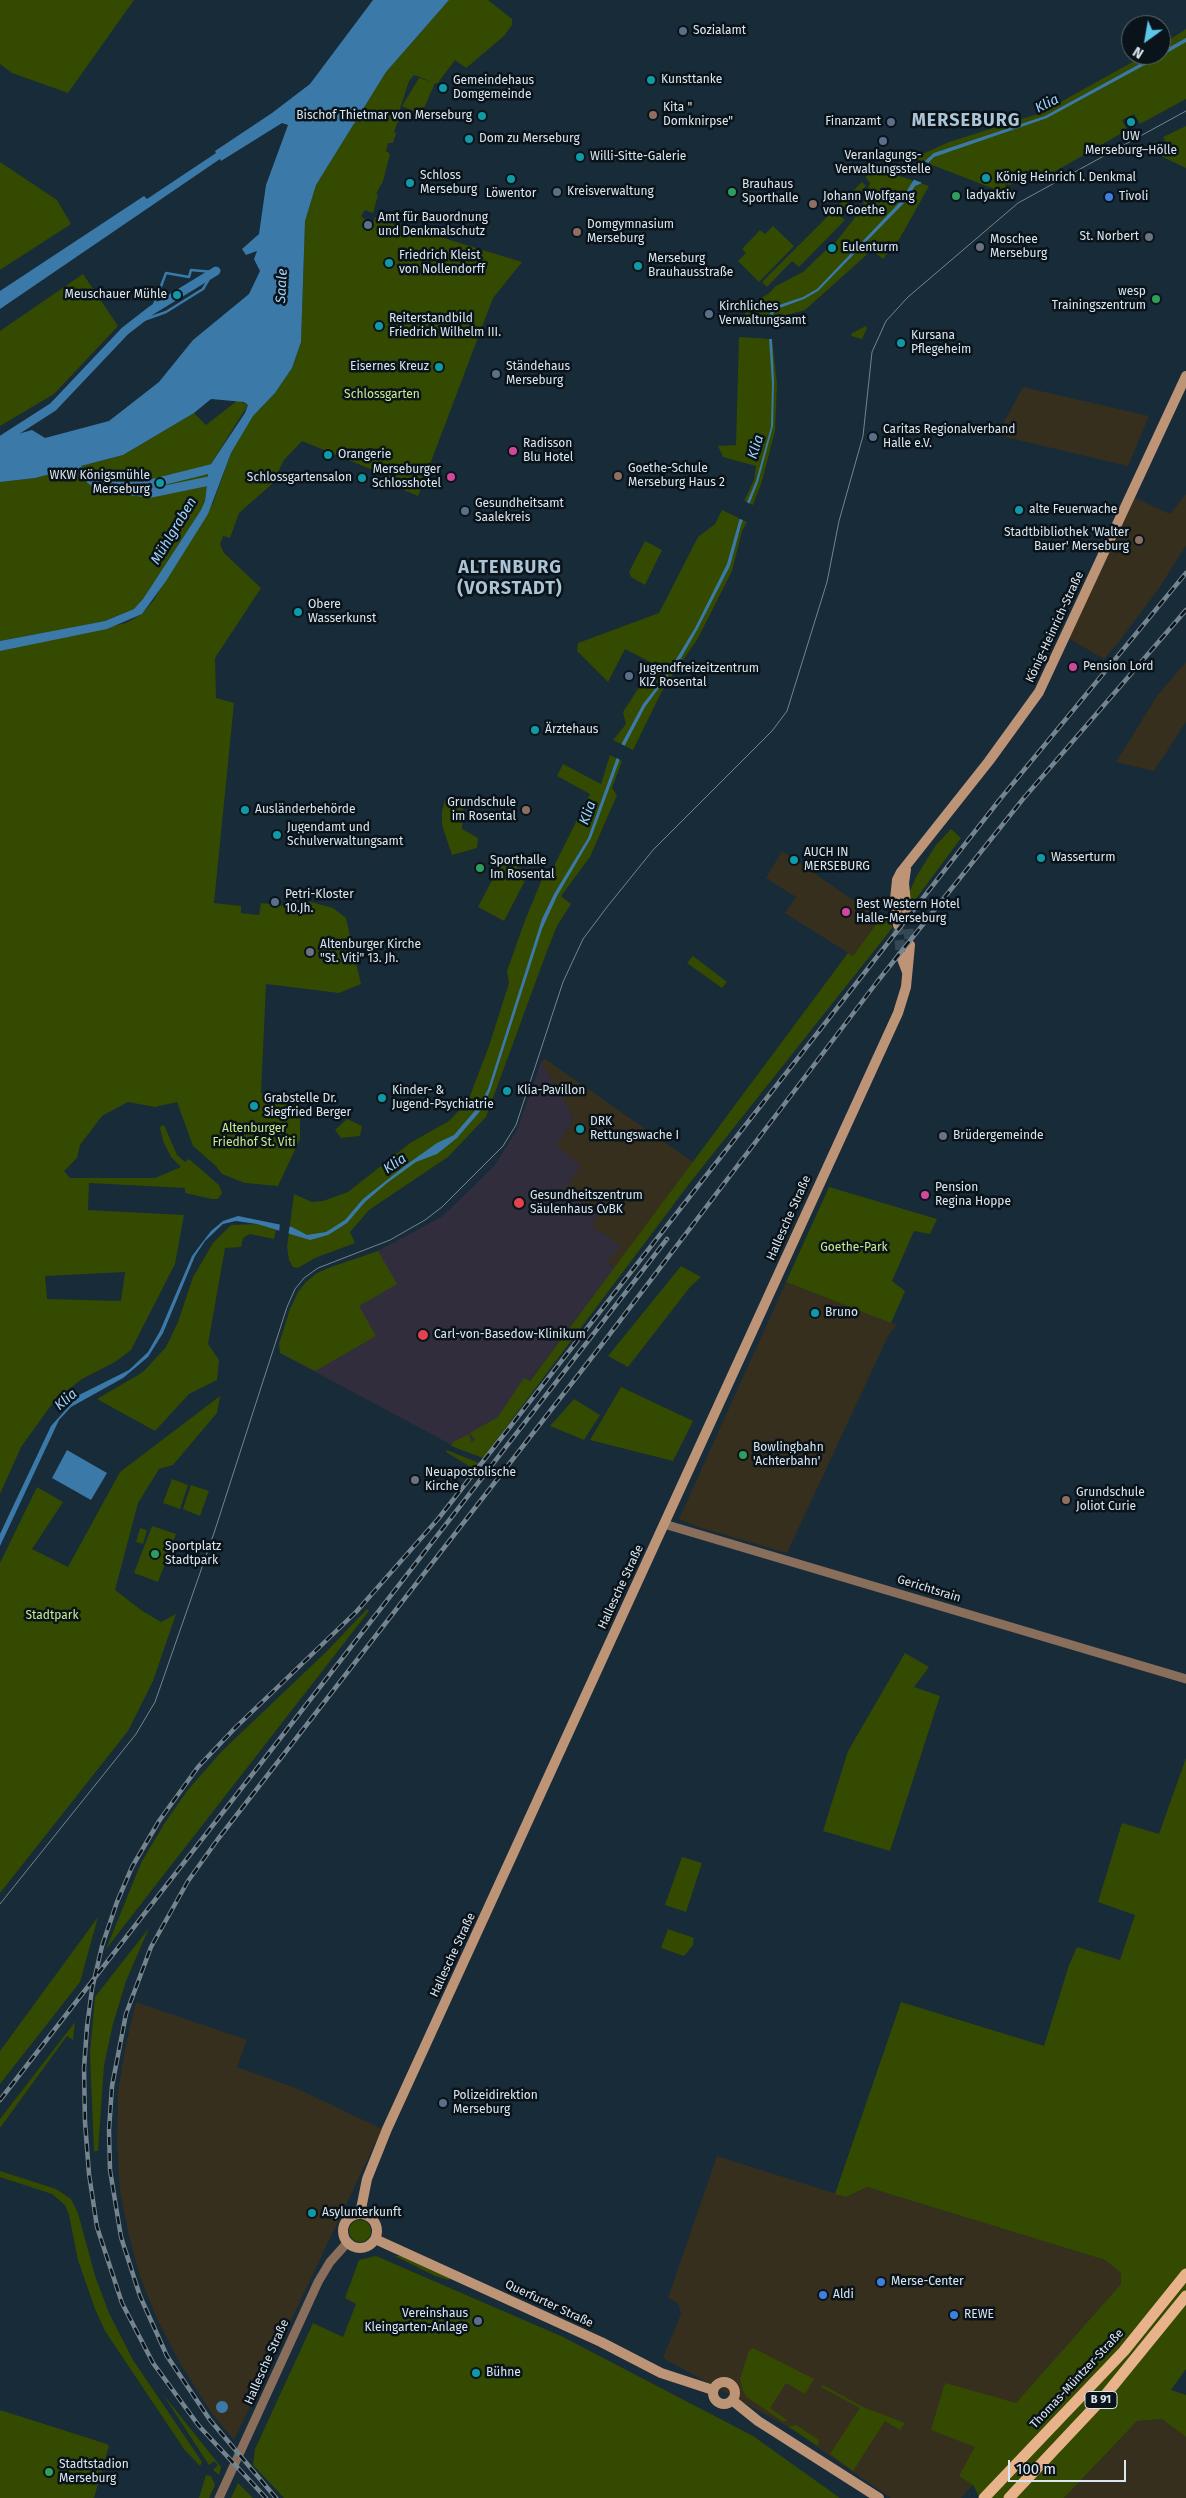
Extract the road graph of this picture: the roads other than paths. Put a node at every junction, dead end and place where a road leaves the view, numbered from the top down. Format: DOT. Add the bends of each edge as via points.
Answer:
graph roads {
  1 [pos="1186,376"];
  2 [pos="900,919"];
  3 [pos="910,945"];
  4 [pos="901,956"];
  5 [pos="907,972"];
  6 [pos="664,1524"];
  7 [pos="1186,1679"];
  8 [pos="360,2214"];
  9 [pos="375,2239"];
  10 [pos="347,2242"];
  11 [pos="1186,2274"];
  12 [pos="1186,2296"];
  13 [pos="713,2390"];
  14 [pos="732,2400"];
  15 [pos="845,2477"];
  16 [pos="219,2498"];
  17 [pos="869,2498"];
  18 [pos="879,2498"];
  19 [pos="984,2498"];
  20 [pos="1008,2498"];
  1 -- 2 [label="main road, König-Heinrich-Straße" via="1039,692 897,880 895,900"];
  3 -- 5 [label="main road, Hallesche Straße"];
  4 -- 5 [label="main road, Hallesche Straße"];
  5 -- 6 [label="main road, Hallesche Straße" via="898,1013"];
  6 -- 7 [label="street, Gerichtsrain"];
  6 -- 8 [label="main road, Hallesche Straße" via="372,2162"];
  8 -- 9 [label="main road" via="374,2221"];
  8 -- 10 [label="main road" via="344,2224 343,2234"];
  9 -- 10 [label="main road" via="364,2248 356,2248"];
  9 -- 13 [label="main road, Querfurter Straße" via="601,2342 661,2373"];
  10 -- 16 [label="street, Hallesche Straße" via="318,2282"];
  11 -- 19 [label="main road, Thomas-Müntzer-Straße / B 91" via="1124,2351"];
  12 -- 20 [label="main road, B 91" via="1103,2398"];
  13 -- 14 [label="main road" via="714,2399 720,2403"];
  13 -- 14 [label="main road" via="719,2382 730,2383 735,2393"];
  14 -- 15 [label="main road" via="758,2421"];
  15 -- 17 [label="main road"];
  15 -- 18 [label="main road"];
}
